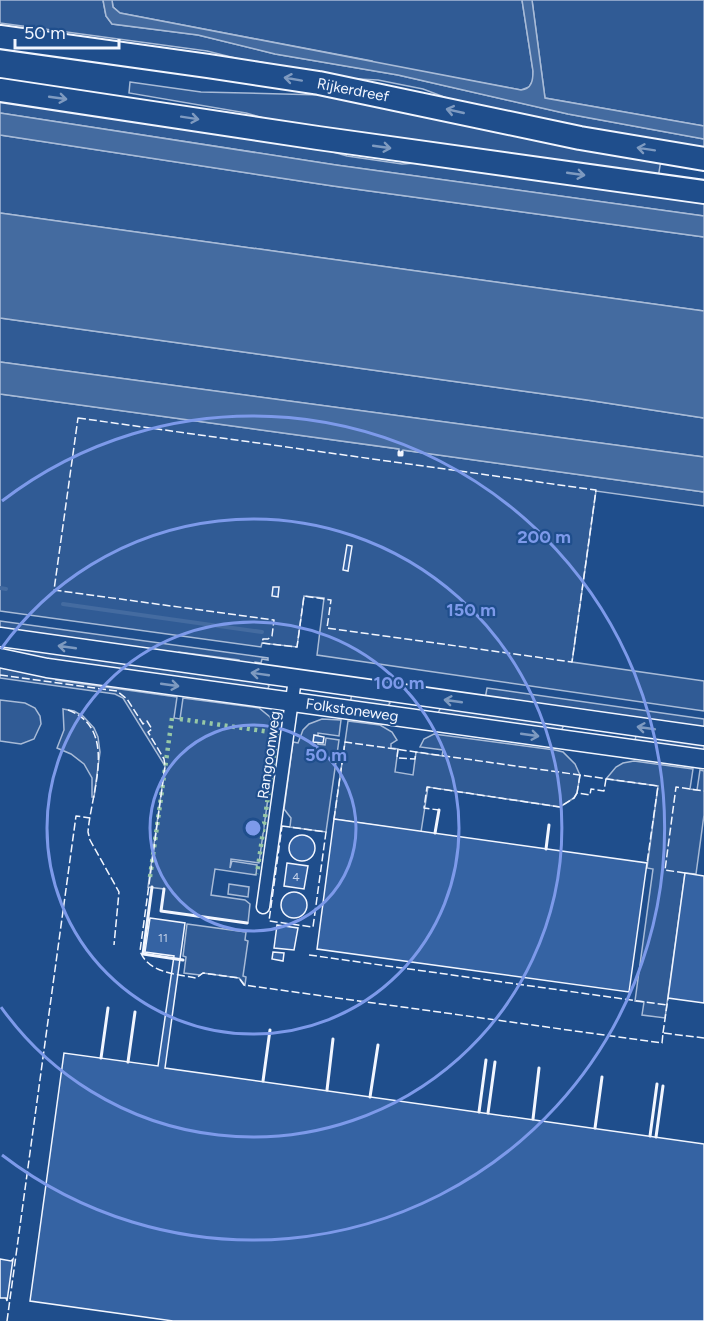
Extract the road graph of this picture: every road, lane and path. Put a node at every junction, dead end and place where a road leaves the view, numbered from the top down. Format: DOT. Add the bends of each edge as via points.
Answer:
graph roads {
  1 [pos="0,37"];
  2 [pos="0,90"];
  3 [pos="704,159"];
  4 [pos="704,192"];
  5 [pos="0,637"];
  6 [pos="0,658"];
  7 [pos="295,679"];
  8 [pos="292,702"];
  9 [pos="704,736"];
  10 [pos="704,759"];
  11 [pos="263,907"];
  3 -- 1 [label="highway, Rijkerdreef, one-way" via="580,138 319,83"];
  2 -- 4 [label="highway, one-way"];
  7 -- 5 [label="street, Folkstoneweg, one-way"];
  6 -- 8 [label="street, Folkstoneweg, one-way"];
  7 -- 8 [label="street, Rangoonweg"];
  9 -- 7 [label="street, Folkstoneweg, one-way"];
  8 -- 10 [label="street, Folkstoneweg, one-way"];
  8 -- 11 [label="street, Rangoonweg"];
}
